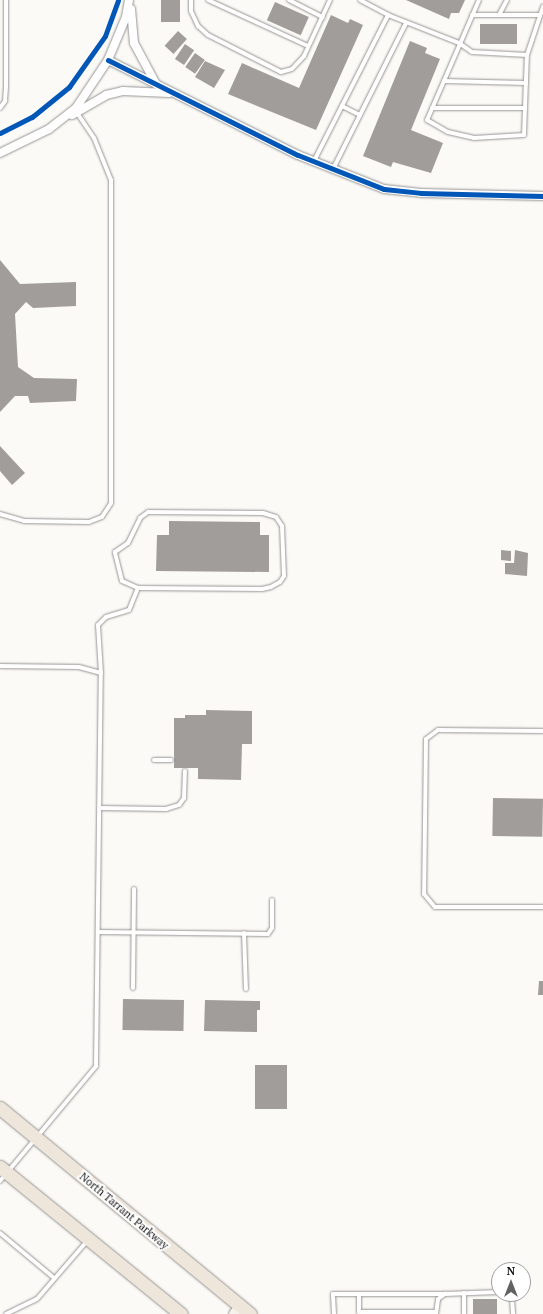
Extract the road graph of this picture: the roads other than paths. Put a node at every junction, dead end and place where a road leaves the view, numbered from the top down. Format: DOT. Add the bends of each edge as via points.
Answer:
graph roads {
  1 [pos="6,0"];
  2 [pos="130,0"];
  3 [pos="191,0"];
  4 [pos="208,0"];
  5 [pos="289,0"];
  6 [pos="330,0"];
  7 [pos="360,0"];
  8 [pos="479,0"];
  9 [pos="507,0"];
  10 [pos="543,7"];
  11 [pos="388,15"];
  12 [pos="472,15"];
  13 [pos="499,15"];
  14 [pos="540,15"];
  15 [pos="322,17"];
  16 [pos="406,23"];
  17 [pos="459,43"];
  18 [pos="308,46"];
  19 [pos="527,55"];
  20 [pos="108,60"];
  21 [pos="444,81"];
  22 [pos="526,83"];
  23 [pos="156,84"];
  24 [pos="175,94"];
  25 [pos="342,106"];
  26 [pos="0,108"];
  27 [pos="432,108"];
  28 [pos="525,108"];
  29 [pos="77,113"];
  30 [pos="360,115"];
  31 [pos="49,129"];
  32 [pos="0,153"];
  33 [pos="313,161"];
  34 [pos="333,169"];
  35 [pos="543,196"];
  36 [pos="0,514"];
  37 [pos="138,588"];
  38 [pos="0,666"];
  39 [pos="101,673"];
  40 [pos="543,731"];
  41 [pos="154,760"];
  42 [pos="171,760"];
  43 [pos="185,771"];
  44 [pos="100,808"];
  45 [pos="134,889"];
  46 [pos="272,900"];
  47 [pos="543,907"];
  48 [pos="98,932"];
  49 [pos="134,933"];
  50 [pos="244,933"];
  51 [pos="133,988"];
  52 [pos="246,989"];
  53 [pos="0,1108"];
  54 [pos="35,1137"];
  55 [pos="2,1173"];
  56 [pos="0,1233"];
  57 [pos="88,1239"];
  58 [pos="54,1278"];
  59 [pos="491,1292"];
  60 [pos="464,1293"];
  61 [pos="359,1294"];
  62 [pos="445,1294"];
  63 [pos="512,1302"];
  64 [pos="241,1312"];
  65 [pos="436,1313"];
  66 [pos="6,1314"];
  67 [pos="181,1314"];
  68 [pos="334,1314"];
  69 [pos="464,1314"];
  70 [pos="513,1314"];
  1 -- 26 [label="lane" via="6,87 5,101"];
  2 -- 20 [label="street" via="126,17"];
  2 -- 23 [label="street" via="134,43"];
  3 -- 18 [label="lane" via="191,11 198,26 208,35 281,72 292,69"];
  4 -- 18 [label="lane"];
  5 -- 15 [label="lane"];
  6 -- 15 [label="lane"];
  7 -- 11 [label="lane"];
  8 -- 12 [label="lane"];
  9 -- 13 [label="lane"];
  10 -- 14 [label="lane"];
  11 -- 16 [label="lane"];
  11 -- 25 [label="lane"];
  12 -- 13 [label="lane"];
  12 -- 17 [label="lane"];
  13 -- 14 [label="lane"];
  14 -- 19 [label="lane"];
  15 -- 18 [label="lane"];
  16 -- 17 [label="lane"];
  16 -- 30 [label="lane"];
  17 -- 19 [label="lane" via="472,52"];
  17 -- 21 [label="lane"];
  19 -- 22 [label="lane"];
  20 -- 23 [label="street"];
  20 -- 31 [label="street" via="76,108"];
  21 -- 22 [label="lane"];
  21 -- 27 [label="lane"];
  22 -- 28 [label="lane"];
  23 -- 24 [label="street"];
  24 -- 29 [label="street" via="123,91 106,95"];
  24 -- 33 [label="street"];
  25 -- 30 [label="lane"];
  25 -- 33 [label="lane"];
  27 -- 28 [label="lane"];
  27 -- 28 [label="lane" via="427,120 448,132 474,138 524,135"];
  29 -- 31 [label="street"];
  29 -- 36 [label="lane" via="94,138 111,180 110,503 102,517 89,522 24,520"];
  30 -- 34 [label="lane"];
  31 -- 32 [label="street"];
  33 -- 34 [label="street"];
  34 -- 35 [label="street" via="384,189 421,193"];
  37 -- 37 [label="lane" via="272,587 284,576 282,526 276,517 262,513 148,512 140,518 128,543 115,552 122,581"];
  37 -- 39 [label="lane" via="129,610 106,617 98,625"];
  38 -- 39 [label="lane" via="79,667"];
  39 -- 44 [label="lane"];
  40 -- 47 [label="lane" via="438,730 426,739 424,894 435,906"];
  41 -- 42 [label="lane"];
  43 -- 44 [label="lane" via="184,798 179,805 166,809"];
  44 -- 48 [label="lane"];
  45 -- 49 [label="lane"];
  46 -- 50 [label="lane" via="271,931 268,934"];
  48 -- 49 [label="lane"];
  48 -- 54 [label="lane" via="96,1066"];
  49 -- 50 [label="lane"];
  49 -- 51 [label="lane"];
  50 -- 52 [label="lane"];
  53 -- 54 [label="main road, North Tarrant Parkway"];
  54 -- 55 [label="lane"];
  54 -- 64 [label="main road, North Tarrant Parkway"];
  55 -- 57 [label="main road"];
  56 -- 58 [label="lane"];
  57 -- 58 [label="lane"];
  57 -- 67 [label="main road"];
  58 -- 66 [label="lane" via="37,1299"];
  59 -- 60 [label="lane"];
  60 -- 62 [label="lane"];
  60 -- 69 [label="lane"];
  61 -- 62 [label="lane"];
  61 -- 65 [label="lane" via="359,1312"];
  61 -- 68 [label="lane" via="333,1294"];
  62 -- 65 [label="lane" via="438,1299"];
  63 -- 70 [label="lane"];
}
